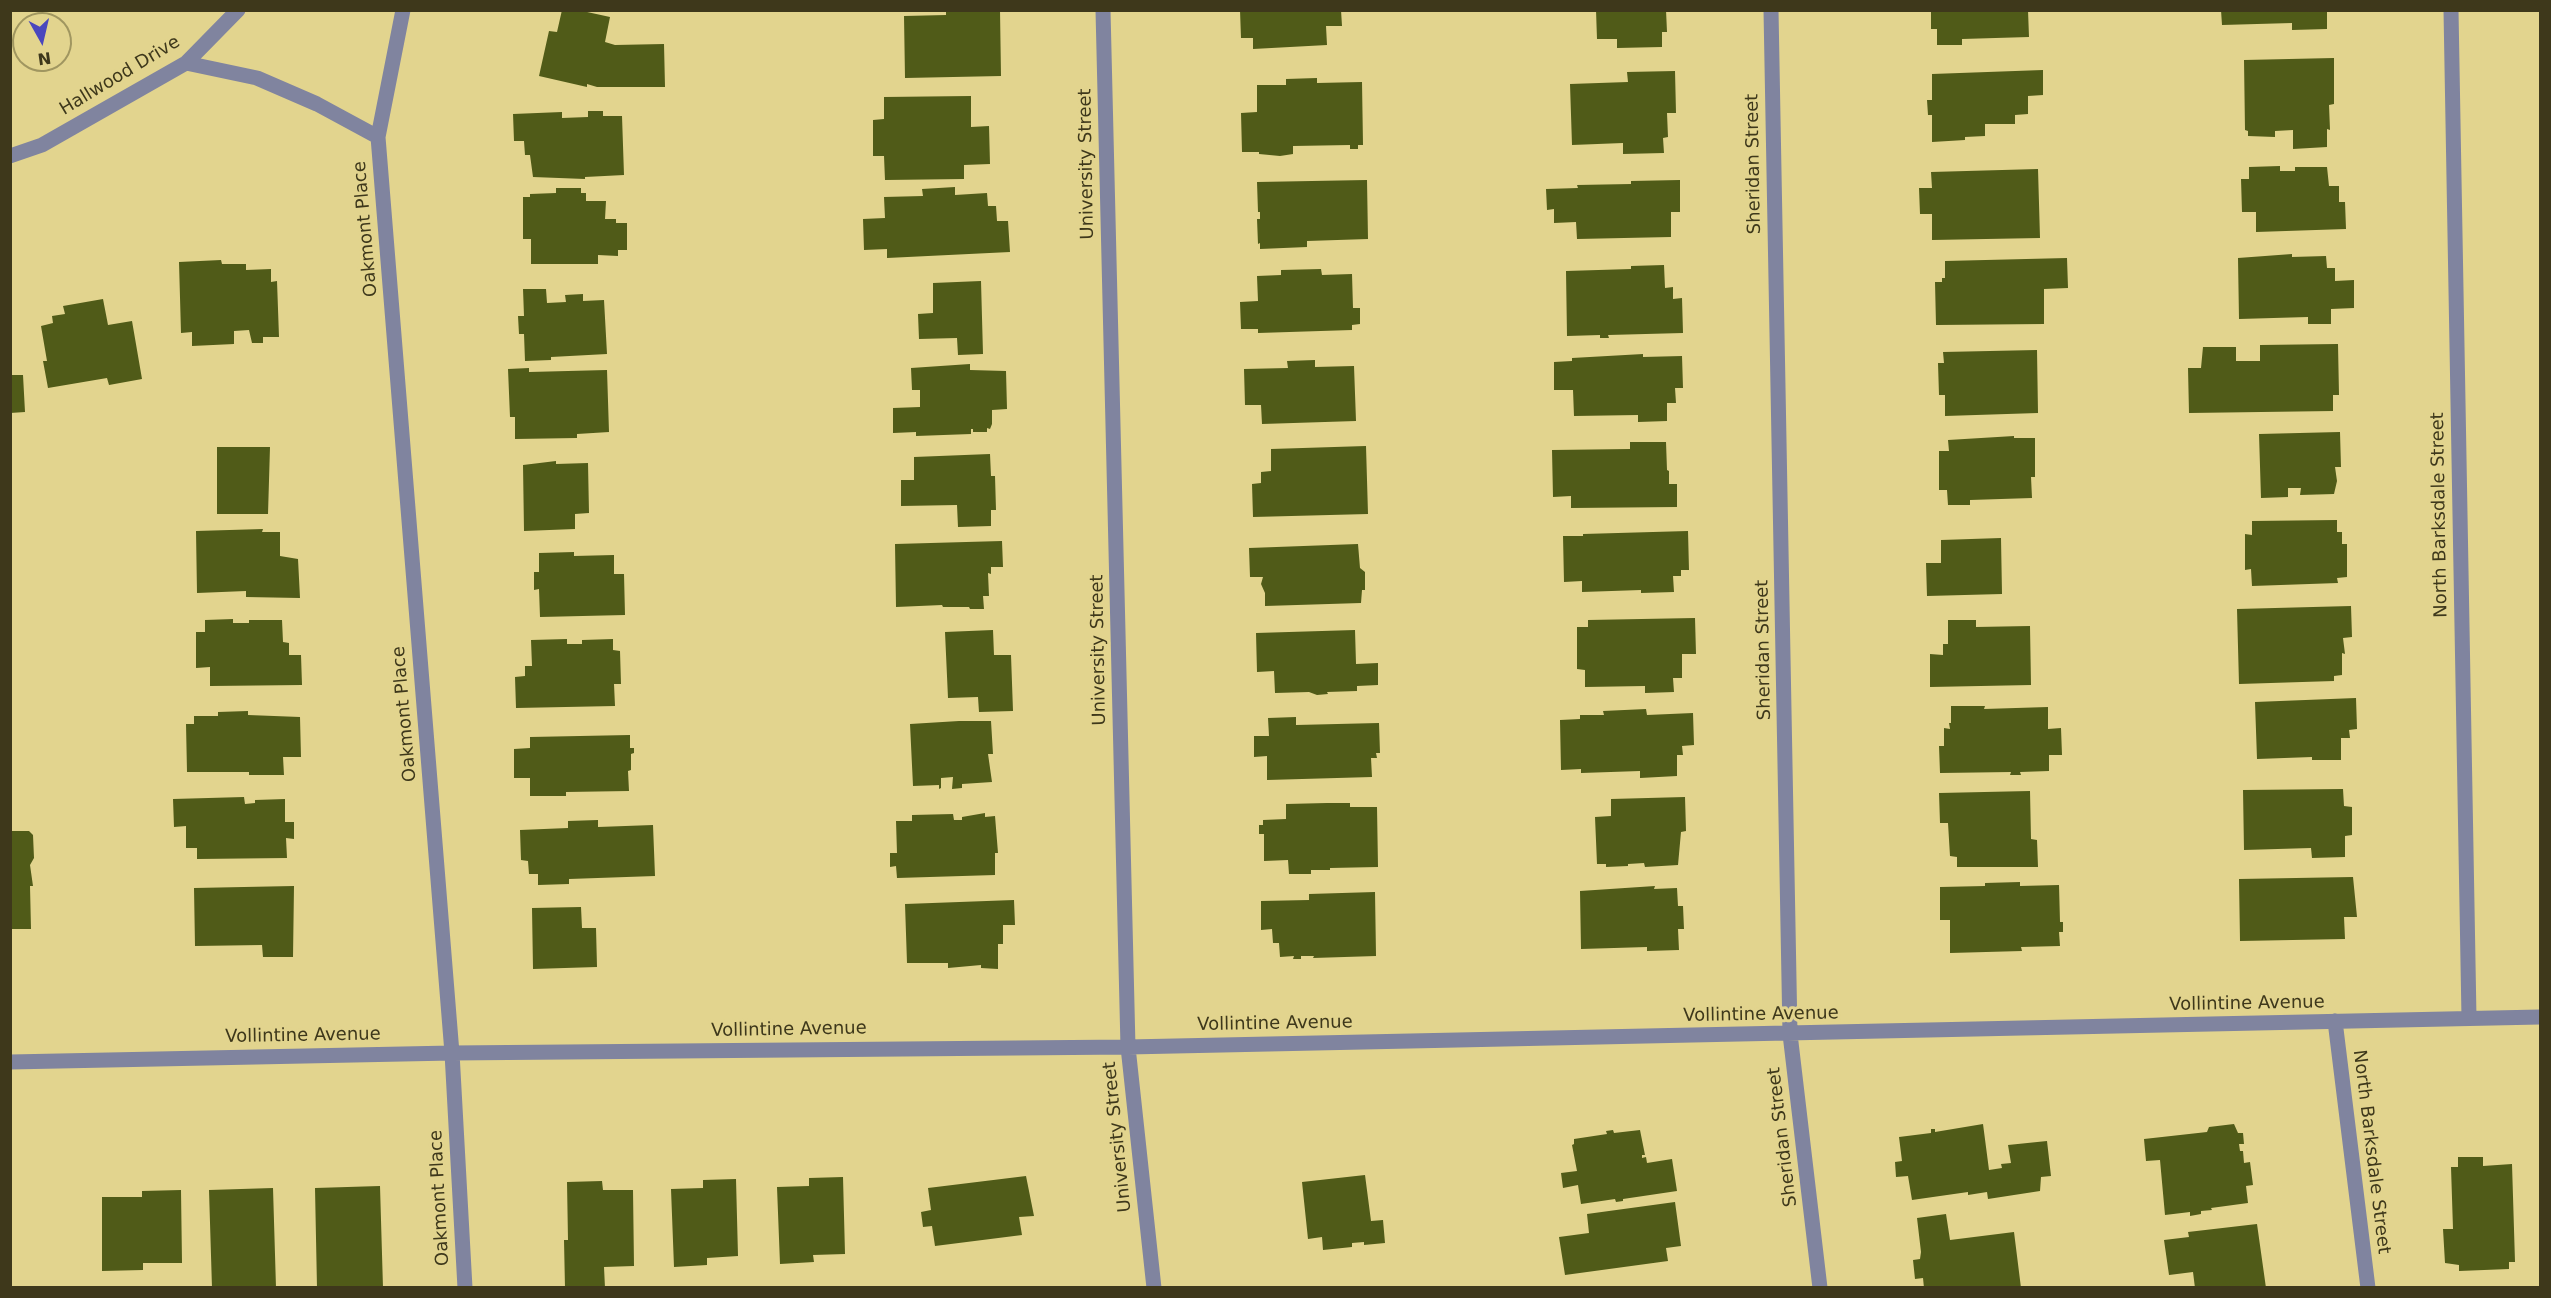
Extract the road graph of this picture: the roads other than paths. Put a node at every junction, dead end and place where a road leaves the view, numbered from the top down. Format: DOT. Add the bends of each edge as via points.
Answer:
graph roads {
  1 [pos="238,10"];
  2 [pos="403,10"];
  3 [pos="1103,10"];
  4 [pos="1771,10"];
  5 [pos="2451,10"];
  6 [pos="186,63"];
  7 [pos="378,137"];
  8 [pos="10,156"];
  9 [pos="2541,1017"];
  10 [pos="2469,1018"];
  11 [pos="2335,1021"];
  12 [pos="1790,1034"];
  13 [pos="1128,1047"];
  14 [pos="452,1053"];
  15 [pos="10,1062"];
  16 [pos="465,1287"];
  17 [pos="1154,1287"];
  18 [pos="1820,1287"];
  19 [pos="2368,1287"];
  1 -- 6 [label="street, Hallwood Drive"];
  2 -- 7 [label="street, Oakmont Place"];
  3 -- 13 [label="street, University Street"];
  4 -- 12 [label="street, Sheridan Street"];
  5 -- 10 [label="street, North Barksdale Street"];
  6 -- 7 [label="street, Oakmont Place" via="257,78"];
  6 -- 8 [label="street, Hallwood Drive" via="42,145"];
  7 -- 14 [label="street, Oakmont Place"];
  9 -- 10 [label="street, Vollintine Avenue"];
  10 -- 11 [label="street, Vollintine Avenue"];
  11 -- 12 [label="street, Vollintine Avenue"];
  11 -- 19 [label="street, North Barksdale Street"];
  12 -- 13 [label="street, Vollintine Avenue"];
  12 -- 18 [label="street, Sheridan Street"];
  13 -- 14 [label="street, Vollintine Avenue"];
  13 -- 17 [label="street, University Street"];
  14 -- 15 [label="street, Vollintine Avenue"];
  14 -- 16 [label="street, Oakmont Place"];
}
